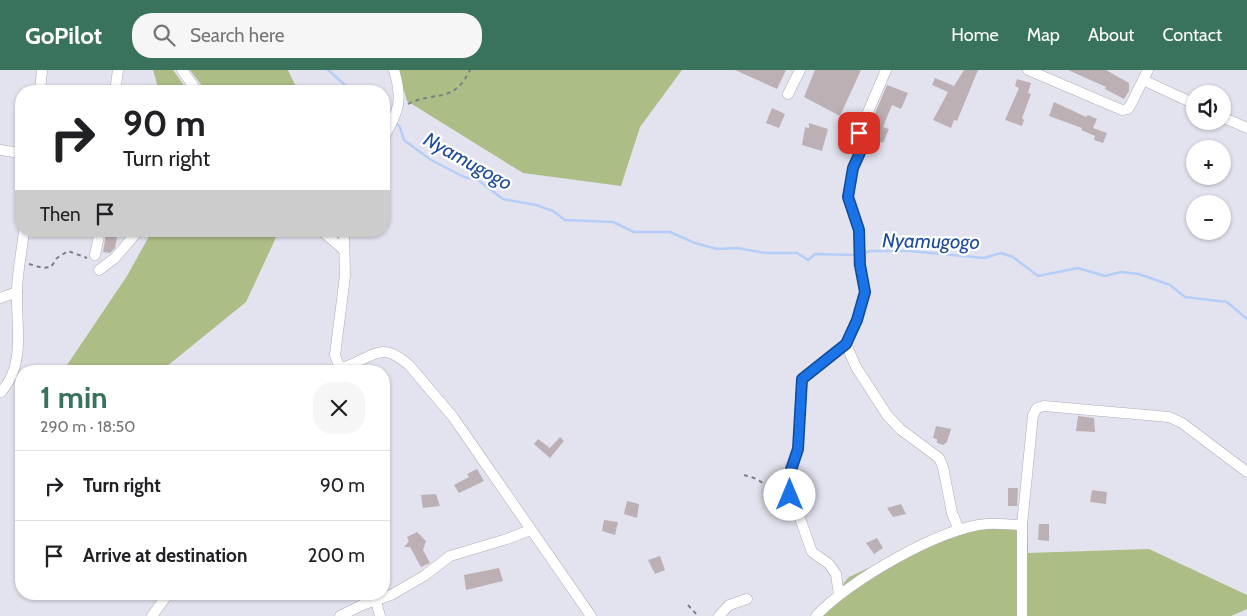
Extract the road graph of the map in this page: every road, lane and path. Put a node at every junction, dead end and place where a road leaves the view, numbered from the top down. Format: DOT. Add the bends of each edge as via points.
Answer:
graph roads {
  1 [pos="42,70"];
  2 [pos="118,70"];
  3 [pos="182,70"];
  4 [pos="394,70"];
  5 [pos="470,70"];
  6 [pos="800,70"];
  7 [pos="886,70"];
  8 [pos="1028,70"];
  9 [pos="1146,75"];
  10 [pos="41,85"];
  11 [pos="116,85"];
  12 [pos="193,85"];
  13 [pos="788,94"];
  14 [pos="1186,99"];
  15 [pos="399,108"];
  16 [pos="1231,120"];
  17 [pos="390,125"];
  18 [pos="1247,128"];
  19 [pos="0,150"];
  20 [pos="15,152"];
  21 [pos="23,237"];
  22 [pos="99,237"];
  23 [pos="133,237"];
  24 [pos="329,237"];
  25 [pos="344,237"];
  26 [pos="344,250"];
  27 [pos="95,255"];
  28 [pos="21,262"];
  29 [pos="99,270"];
  30 [pos="17,292"];
  31 [pos="0,298"];
  32 [pos="846,344"];
  33 [pos="16,365"];
  34 [pos="338,365"];
  35 [pos="350,365"];
  36 [pos="15,367"];
  37 [pos="1,392"];
  38 [pos="1247,472"];
  39 [pos="744,475"];
  40 [pos="790,495"];
  41 [pos="1022,526"];
  42 [pos="530,530"];
  43 [pos="959,530"];
  44 [pos="390,594"];
  45 [pos="839,595"];
  46 [pos="748,599"];
  47 [pos="164,600"];
  48 [pos="376,601"];
  49 [pos="688,605"];
  50 [pos="152,616"];
  51 [pos="340,616"];
  52 [pos="380,616"];
  53 [pos="591,616"];
  54 [pos="698,616"];
  55 [pos="719,616"];
  56 [pos="816,616"];
  57 [pos="1022,616"];
  1 -- 10 [label="street"];
  2 -- 11 [label="street"];
  3 -- 12 [label="street"];
  4 -- 15 [label="street" via="399,84"];
  5 -- 15 [label="path" via="462,85 444,96"];
  6 -- 13 [label="street"];
  7 -- 32 [label="street" via="859,133 862,148 853,168 849,192 849,202 859,230 865,292"];
  8 -- 9 [label="street" via="1122,110 1128,109"];
  9 -- 14 [label="street"];
  15 -- 17 [label="street"];
  16 -- 18 [label="street"];
  19 -- 20 [label="street"];
  21 -- 28 [label="street"];
  22 -- 27 [label="street"];
  23 -- 29 [label="street" via="115,258"];
  24 -- 26 [label="street"];
  25 -- 26 [label="street"];
  26 -- 34 [label="street" via="345,276 335,355"];
  27 -- 28 [label="path" via="87,258 68,251 48,268"];
  28 -- 30 [label="street"];
  30 -- 31 [label="street"];
  30 -- 33 [label="street" via="19,339"];
  32 -- 40 [label="street" via="802,379 798,449 789,476"];
  32 -- 43 [label="street" via="856,367 887,415 900,429 939,458"];
  35 -- 42 [label="street" via="377,352 385,351 401,358 453,417"];
  36 -- 37 [label="street" via="12,379"];
  38 -- 41 [label="street" via="1182,423 1169,417 1041,406 1033,415"];
  39 -- 40 [label="path"];
  40 -- 45 [label="street" via="812,552 830,564 836,574"];
  41 -- 43 [label="street" via="987,524"];
  41 -- 57 [label="street"];
  42 -- 44 [label="street" via="450,556 424,576"];
  42 -- 53 [label="street"];
  43 -- 45 [label="street" via="927,543"];
  45 -- 56 [label="street"];
  46 -- 55 [label="street" via="729,605"];
  47 -- 50 [label="street"];
  48 -- 51 [label="street"];
  48 -- 52 [label="street"];
  49 -- 54 [label="path"];
}
